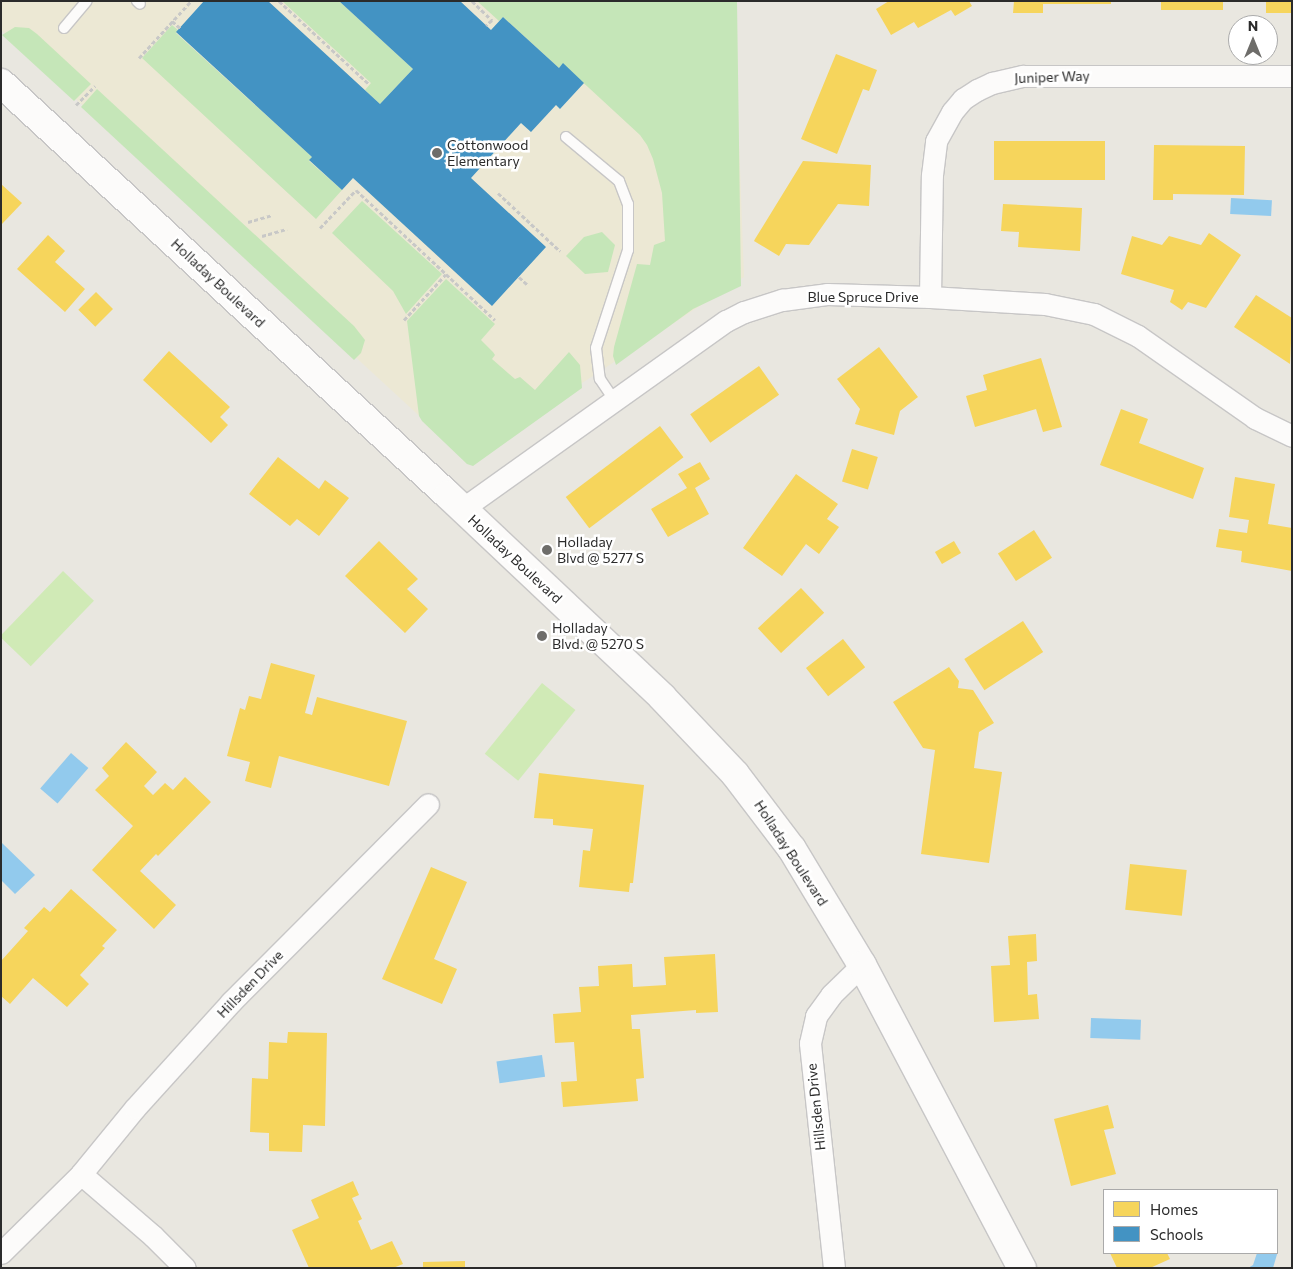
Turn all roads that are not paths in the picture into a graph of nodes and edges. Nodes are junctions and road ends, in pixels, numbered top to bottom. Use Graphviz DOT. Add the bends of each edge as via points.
graph roads {
  1 [pos="87,1"];
  2 [pos="64,28"];
  3 [pos="1292,76"];
  4 [pos="1,82"];
  5 [pos="566,137"];
  6 [pos="930,297"];
  7 [pos="614,400"];
  8 [pos="1292,436"];
  9 [pos="462,509"];
  10 [pos="428,804"];
  11 [pos="862,965"];
  12 [pos="81,1174"];
  13 [pos="1,1253"];
  14 [pos="185,1268"];
  15 [pos="834,1268"];
  16 [pos="1022,1268"];
  1 -- 2 [label="lane"];
  3 -- 6 [label="street, Juniper Way" via="1023,76 977,90 952,112 934,149"];
  4 -- 9 [label="main road, Holladay Boulevard"];
  5 -- 7 [label="lane" via="619,180 628,204 628,250 596,348 600,379"];
  6 -- 7 [label="street, Blue Spruce Drive" via="827,294 763,305 708,332"];
  6 -- 8 [label="street, Blue Spruce Drive" via="1045,304 1094,314 1138,336 1255,418"];
  7 -- 9 [label="street, Blue Spruce Drive"];
  9 -- 11 [label="main road, Holladay Boulevard" via="662,697 735,774 792,849"];
  10 -- 12 [label="street, Hillsden Drive" via="232,1002 135,1108"];
  11 -- 15 [label="street, Hillsden Drive" via="816,1016 810,1043"];
  11 -- 16 [label="main road, Holladay Boulevard"];
  12 -- 13 [label="street, Hillsden Drive"];
  12 -- 14 [label="street"];
}
